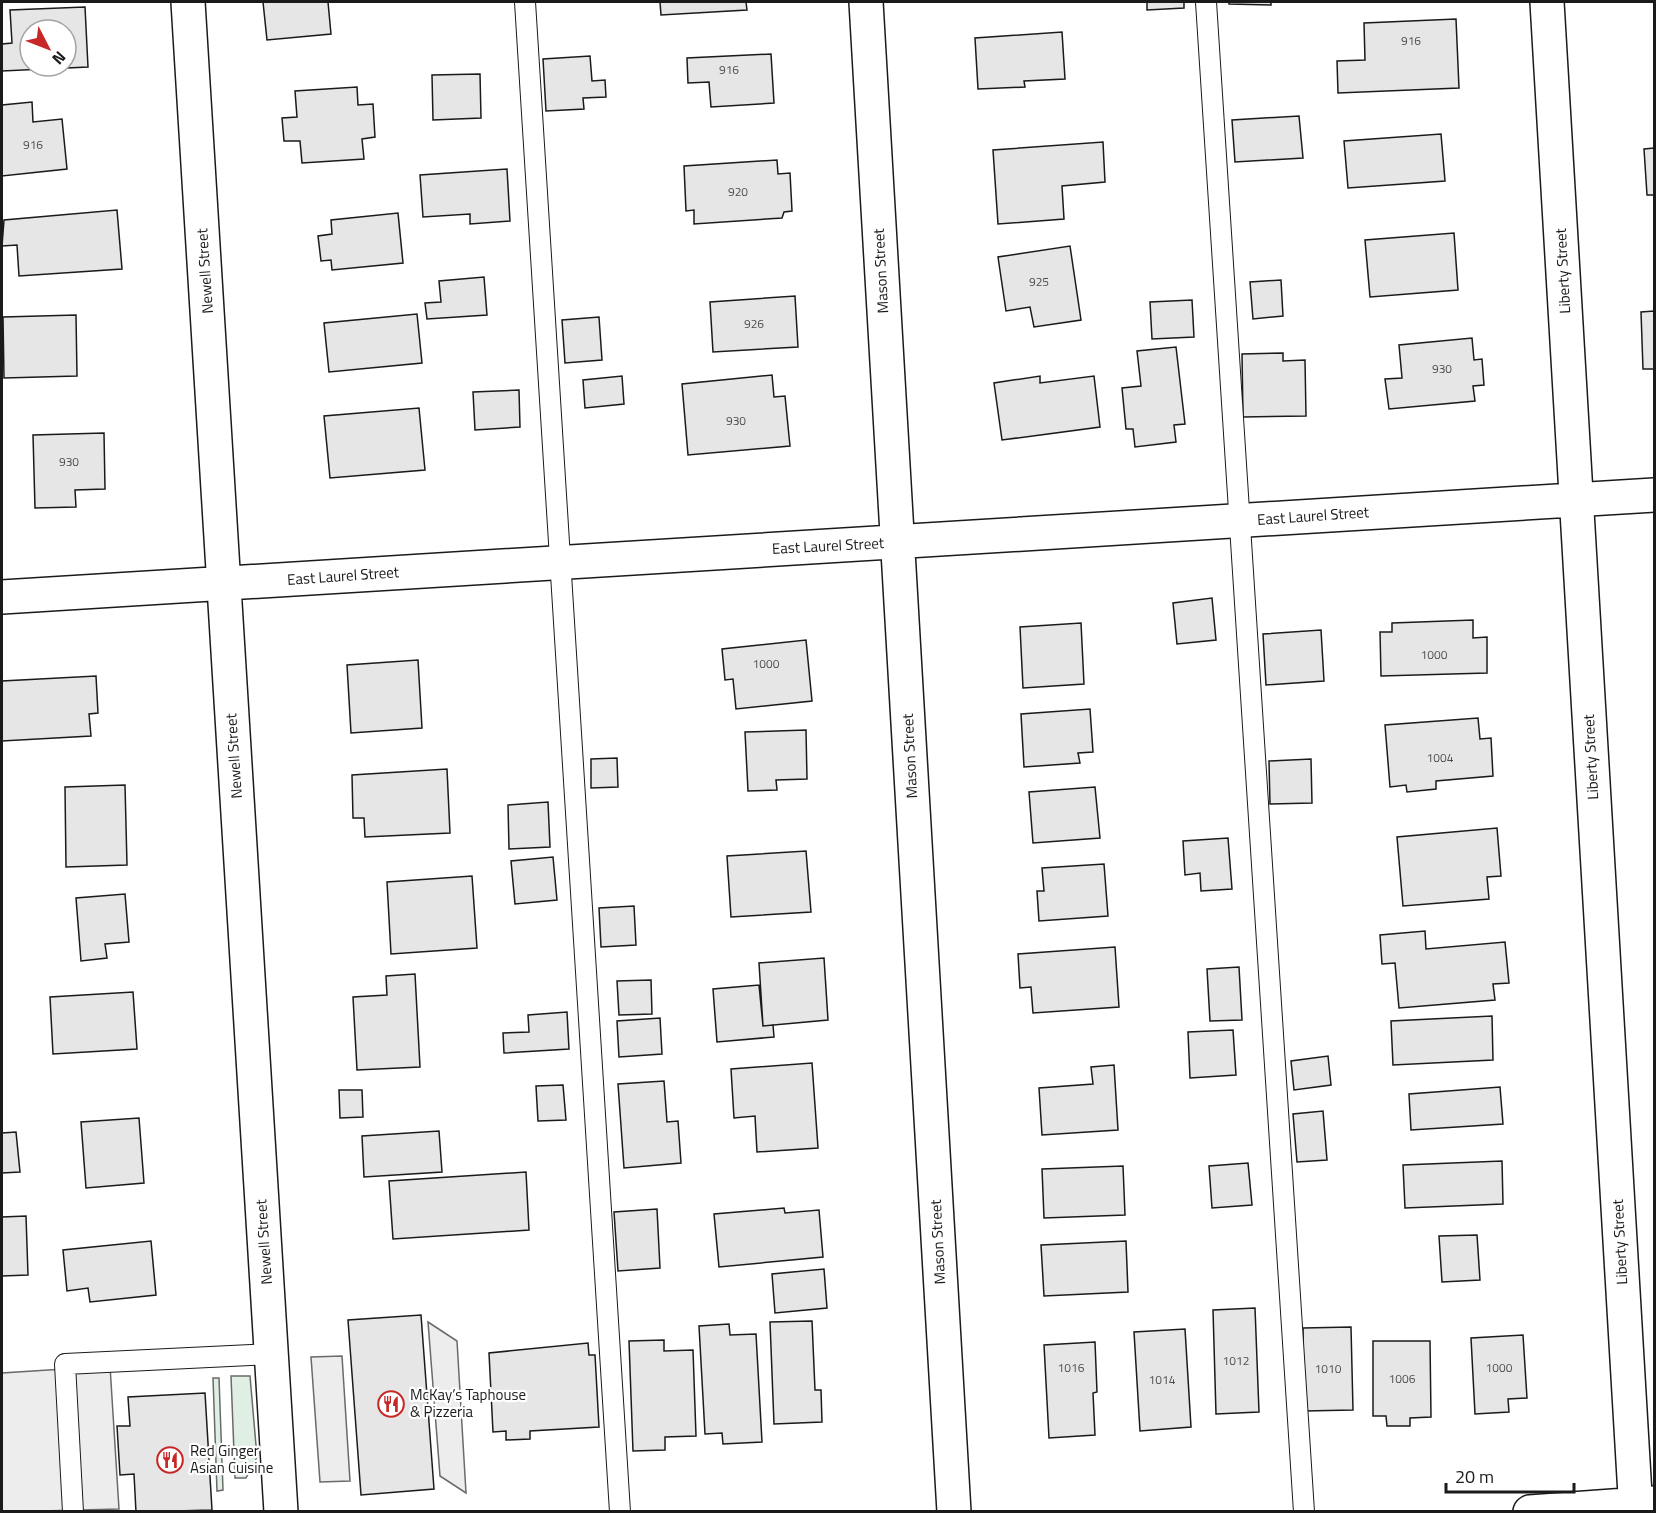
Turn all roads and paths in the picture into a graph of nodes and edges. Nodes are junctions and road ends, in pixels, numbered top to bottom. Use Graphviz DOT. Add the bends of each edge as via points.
graph roads {
  1 [pos="188,2"];
  2 [pos="525,2"];
  3 [pos="866,2"];
  4 [pos="1206,2"];
  5 [pos="1547,2"];
  6 [pos="1654,495"];
  7 [pos="1576,500"];
  8 [pos="1240,521"];
  9 [pos="897,542"];
  10 [pos="561,562"];
  11 [pos="224,584"];
  12 [pos="2,597"];
  13 [pos="271,1354"];
  14 [pos="1642,1507"];
  15 [pos="73,1512"];
  16 [pos="281,1512"];
  17 [pos="620,1512"];
  18 [pos="954,1512"];
  19 [pos="1304,1512"];
  20 [pos="1530,1512"];
  1 -- 11 [label="street, Newell Street"];
  2 -- 10 [label="lane"];
  3 -- 9 [label="street, Mason Street"];
  4 -- 8 [label="lane"];
  5 -- 7 [label="street, Liberty Street"];
  6 -- 7 [label="street, East Laurel Street"];
  7 -- 8 [label="street, East Laurel Street"];
  7 -- 14 [label="street, Liberty Street"];
  8 -- 9 [label="street, East Laurel Street"];
  8 -- 19 [label="lane"];
  9 -- 10 [label="street, East Laurel Street"];
  9 -- 18 [label="street, Mason Street"];
  10 -- 11 [label="street, East Laurel Street"];
  10 -- 17 [label="lane"];
  11 -- 12 [label="street, East Laurel Street"];
  11 -- 13 [label="street, Newell Street"];
  13 -- 15 [label="lane" via="65,1364"];
  13 -- 16 [label="street, Newell Street"];
  14 -- 20 [label="street"];
}
